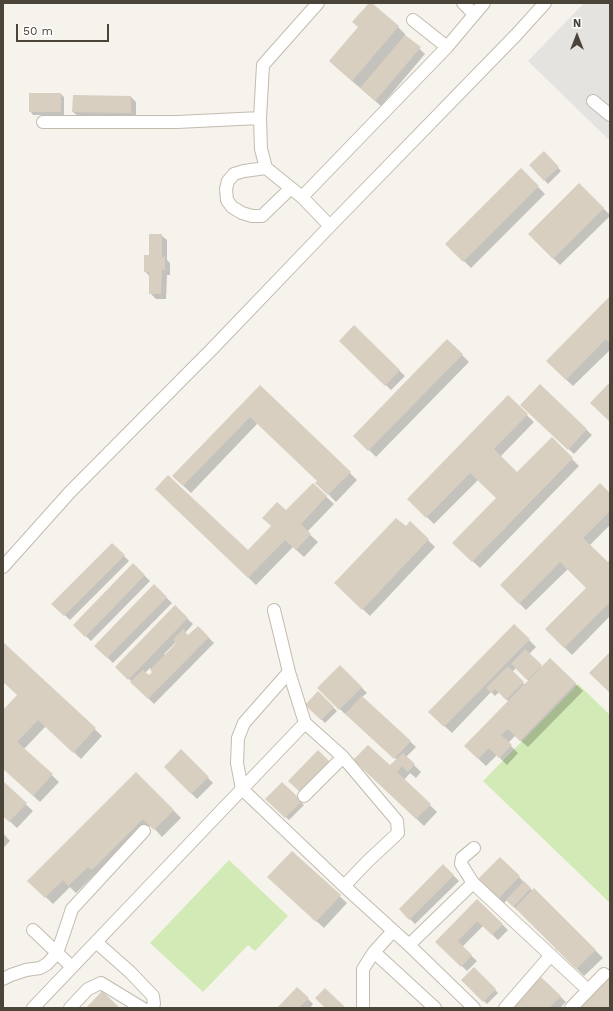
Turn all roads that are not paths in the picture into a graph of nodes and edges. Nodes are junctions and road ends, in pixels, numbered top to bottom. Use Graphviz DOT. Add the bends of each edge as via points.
graph roads {
  1 [pos="318,3"];
  2 [pos="463,3"];
  3 [pos="484,3"];
  4 [pos="545,3"];
  5 [pos="474,14"];
  6 [pos="413,20"];
  7 [pos="447,47"];
  8 [pos="593,101"];
  9 [pos="610,115"];
  10 [pos="260,118"];
  11 [pos="43,122"];
  12 [pos="266,168"];
  13 [pos="291,188"];
  14 [pos="302,197"];
  15 [pos="330,226"];
  16 [pos="3,567"];
  17 [pos="274,610"];
  18 [pos="289,672"];
  19 [pos="305,723"];
  20 [pos="342,757"];
  21 [pos="242,789"];
  22 [pos="304,796"];
  23 [pos="144,831"];
  24 [pos="474,848"];
  25 [pos="473,883"];
  26 [pos="344,886"];
  27 [pos="33,930"];
  28 [pos="393,931"];
  29 [pos="96,942"];
  30 [pos="410,945"];
  31 [pos="374,952"];
  32 [pos="57,953"];
  33 [pos="551,955"];
  34 [pos="72,967"];
  35 [pos="604,974"];
  36 [pos="3,979"];
  37 [pos="588,990"];
  38 [pos="33,1008"];
  39 [pos="70,1008"];
  40 [pos="142,1008"];
  41 [pos="151,1008"];
  42 [pos="363,1008"];
  43 [pos="436,1008"];
  44 [pos="474,1008"];
  45 [pos="505,1008"];
  46 [pos="571,1008"];
  1 -- 10 [label="lane" via="263,65"];
  2 -- 5 [label="lane"];
  3 -- 5 [label="lane"];
  4 -- 15 [label="lane"];
  5 -- 7 [label="lane"];
  6 -- 7 [label="lane"];
  7 -- 14 [label="lane"];
  8 -- 9 [label="lane"];
  10 -- 11 [label="lane" via="177,122"];
  10 -- 12 [label="lane" via="261,149"];
  12 -- 13 [label="lane"];
  12 -- 13 [label="lane" via="234,174 226,189 227,200 232,207 252,216 262,216"];
  13 -- 14 [label="lane"];
  14 -- 15 [label="lane"];
  15 -- 16 [label="lane" via="70,492"];
  17 -- 18 [label="lane"];
  18 -- 19 [label="lane"];
  18 -- 21 [label="lane" via="244,723 238,738"];
  19 -- 20 [label="lane"];
  19 -- 21 [label="lane"];
  20 -- 22 [label="lane"];
  20 -- 26 [label="lane" via="397,821 398,833"];
  21 -- 26 [label="lane"];
  21 -- 29 [label="lane"];
  23 -- 32 [label="lane" via="72,909"];
  24 -- 25 [label="lane" via="462,858 461,864"];
  25 -- 30 [label="lane"];
  25 -- 33 [label="lane"];
  26 -- 28 [label="lane"];
  27 -- 32 [label="lane"];
  28 -- 30 [label="lane"];
  28 -- 31 [label="lane"];
  29 -- 34 [label="lane"];
  29 -- 41 [label="lane" via="153,996 154,1004"];
  30 -- 44 [label="lane"];
  31 -- 42 [label="lane" via="362,968"];
  31 -- 43 [label="lane"];
  32 -- 34 [label="lane"];
  32 -- 36 [label="lane" via="40,968 26,970"];
  33 -- 37 [label="lane"];
  33 -- 45 [label="lane"];
  34 -- 38 [label="lane"];
  35 -- 37 [label="lane"];
  37 -- 46 [label="lane"];
  39 -- 40 [label="lane" via="88,989 101,984"];
}
